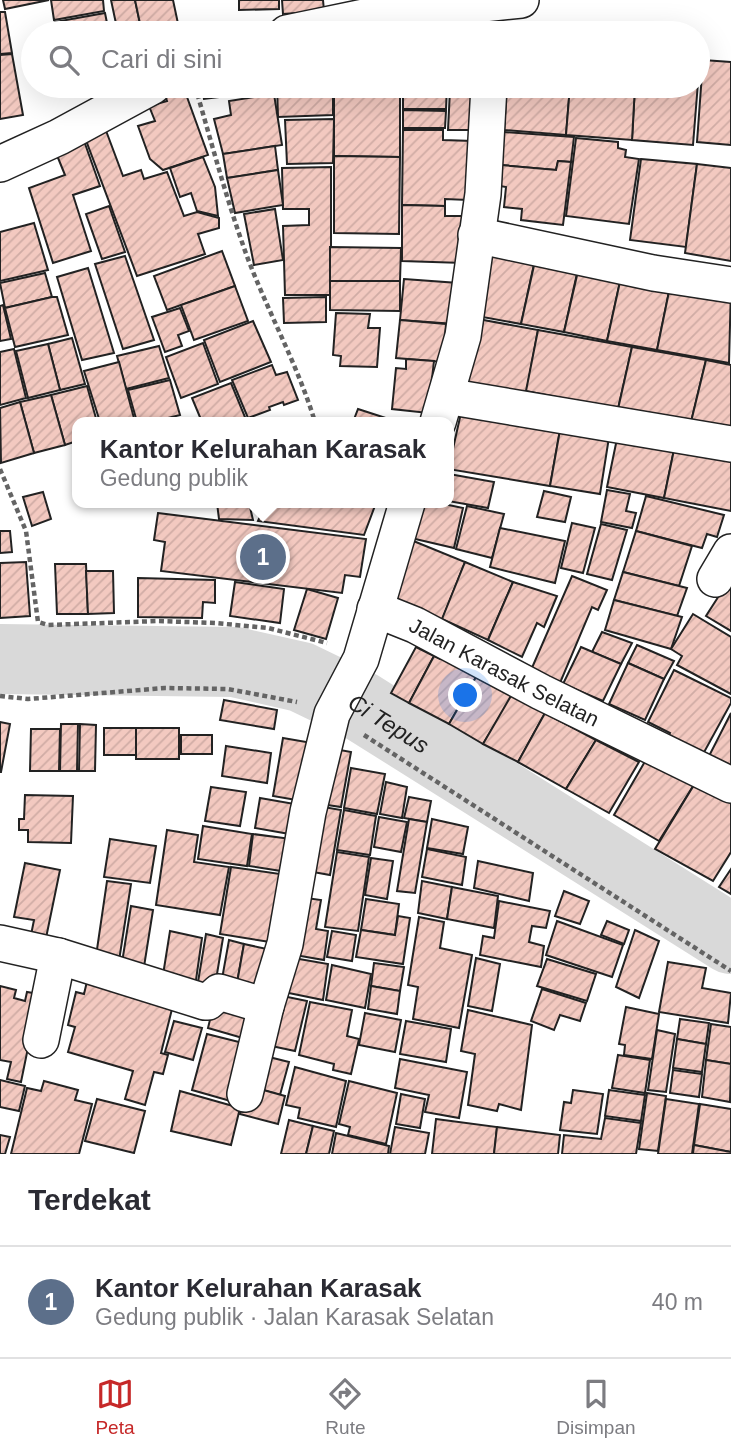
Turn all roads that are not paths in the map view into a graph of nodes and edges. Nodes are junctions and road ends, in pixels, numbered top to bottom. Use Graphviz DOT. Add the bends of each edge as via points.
graph roads {
  1 [pos="502,12"];
  2 [pos="345,21"];
  3 [pos="131,98"];
  4 [pos="488,98"];
  5 [pos="0,164"];
  6 [pos="476,235"];
  7 [pos="731,285"];
  8 [pos="442,409"];
  9 [pos="731,444"];
  10 [pos="405,508"];
  11 [pos="375,609"];
  12 [pos="731,785"];
  13 [pos="0,943"];
  14 [pos="58,956"];
  15 [pos="266,1006"];
  16 [pos="41,1040"];
  17 [pos="245,1094"];
  1 -- 2 [label="street"];
  3 -- 5 [label="street"];
  4 -- 6 [label="street"];
  6 -- 7 [label="street"];
  6 -- 8 [label="street" via="463,336"];
  8 -- 9 [label="street"];
  10 -- 11 [label="street"];
  11 -- 12 [label="street, Jalan Karasak Selatan"];
  11 -- 15 [label="street" via="361,656 335,708 308,812 285,944"];
  13 -- 14 [label="street"];
  14 -- 15 [label="street" via="205,1002 219,992"];
  14 -- 16 [label="street"];
  15 -- 17 [label="street"];
}
